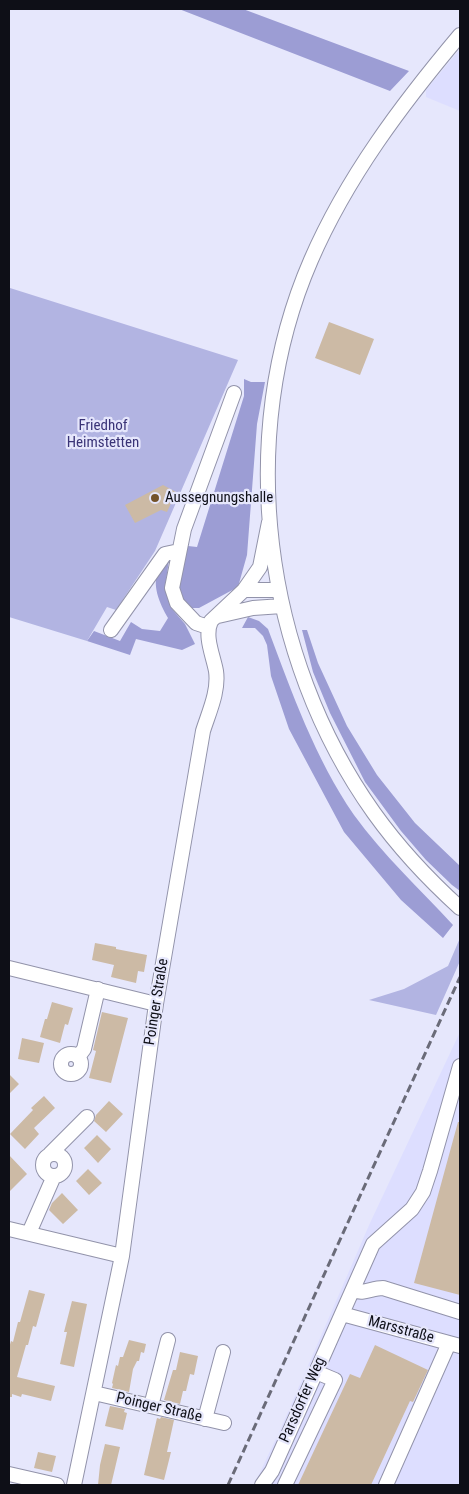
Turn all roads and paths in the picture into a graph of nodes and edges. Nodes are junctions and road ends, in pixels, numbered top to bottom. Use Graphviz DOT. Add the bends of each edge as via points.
graph roads {
  1 [pos="460,35"];
  2 [pos="234,393"];
  3 [pos="270,522"];
  4 [pos="179,551"];
  5 [pos="244,590"];
  6 [pos="279,590"];
  7 [pos="282,606"];
  8 [pos="218,616"];
  9 [pos="208,627"];
  10 [pos="111,630"];
  11 [pos="460,908"];
  12 [pos="10,971"];
  13 [pos="98,989"];
  14 [pos="156,1004"];
  15 [pos="78,1057"];
  16 [pos="460,1066"];
  17 [pos="87,1117"];
  18 [pos="9,1228"];
  19 [pos="28,1233"];
  20 [pos="122,1256"];
  21 [pos="353,1290"];
  22 [pos="460,1312"];
  23 [pos="342,1314"];
  24 [pos="168,1340"];
  25 [pos="454,1344"];
  26 [pos="223,1352"];
  27 [pos="316,1372"];
  28 [pos="94,1393"];
  29 [pos="151,1406"];
  30 [pos="205,1419"];
  31 [pos="224,1424"];
  32 [pos="272,1471"];
  33 [pos="9,1474"];
  34 [pos="57,1485"];
  35 [pos="74,1485"];
  36 [pos="262,1485"];
  37 [pos="285,1485"];
  38 [pos="390,1485"];
  1 -- 3 [label="street" via="409,97 367,157 344,194 311,261 281,349 268,445"];
  2 -- 4 [label="street" via="184,529"];
  3 -- 5 [label="street" via="260,567"];
  3 -- 6 [label="street"];
  4 -- 9 [label="street" via="172,588 174,596 196,623"];
  4 -- 10 [label="street" via="165,554"];
  5 -- 6 [label="street"];
  5 -- 8 [label="street"];
  6 -- 7 [label="street"];
  7 -- 8 [label="street" via="253,608"];
  7 -- 11 [label="street" via="320,718 356,786 419,868"];
  8 -- 9 [label="street"];
  9 -- 14 [label="street, Poinger Straße" via="216,672 215,692 203,731"];
  12 -- 13 [label="street"];
  13 -- 14 [label="street"];
  13 -- 15 [label="street" via="84,1049"];
  14 -- 20 [label="street, Poinger Straße"];
  16 -- 21 [label="street, Parsdorfer Weg" via="423,1192 412,1209 372,1244"];
  17 -- 19 [label="street" via="45,1158 44,1172 54,1176"];
  18 -- 19 [label="street"];
  19 -- 20 [label="street"];
  20 -- 28 [label="street, Poinger Straße"];
  21 -- 22 [label="street" via="359,1293 383,1288"];
  21 -- 23 [label="street, Parsdorfer Weg"];
  23 -- 25 [label="street, Marsstraße"];
  23 -- 27 [label="street, Parsdorfer Weg"];
  24 -- 29 [label="street"];
  25 -- 38 [label="street"];
  26 -- 30 [label="street"];
  27 -- 32 [label="street, Parsdorfer Weg"];
  27 -- 37 [label="street" via="334,1380"];
  28 -- 29 [label="street, Poinger Straße"];
  28 -- 35 [label="street, Poinger Straße"];
  29 -- 30 [label="street, Poinger Straße"];
  30 -- 31 [label="street, Poinger Straße"];
  32 -- 36 [label="street, Parsdorfer Weg"];
  32 -- 37 [label="street" via="280,1475"];
  33 -- 34 [label="street"];
}
